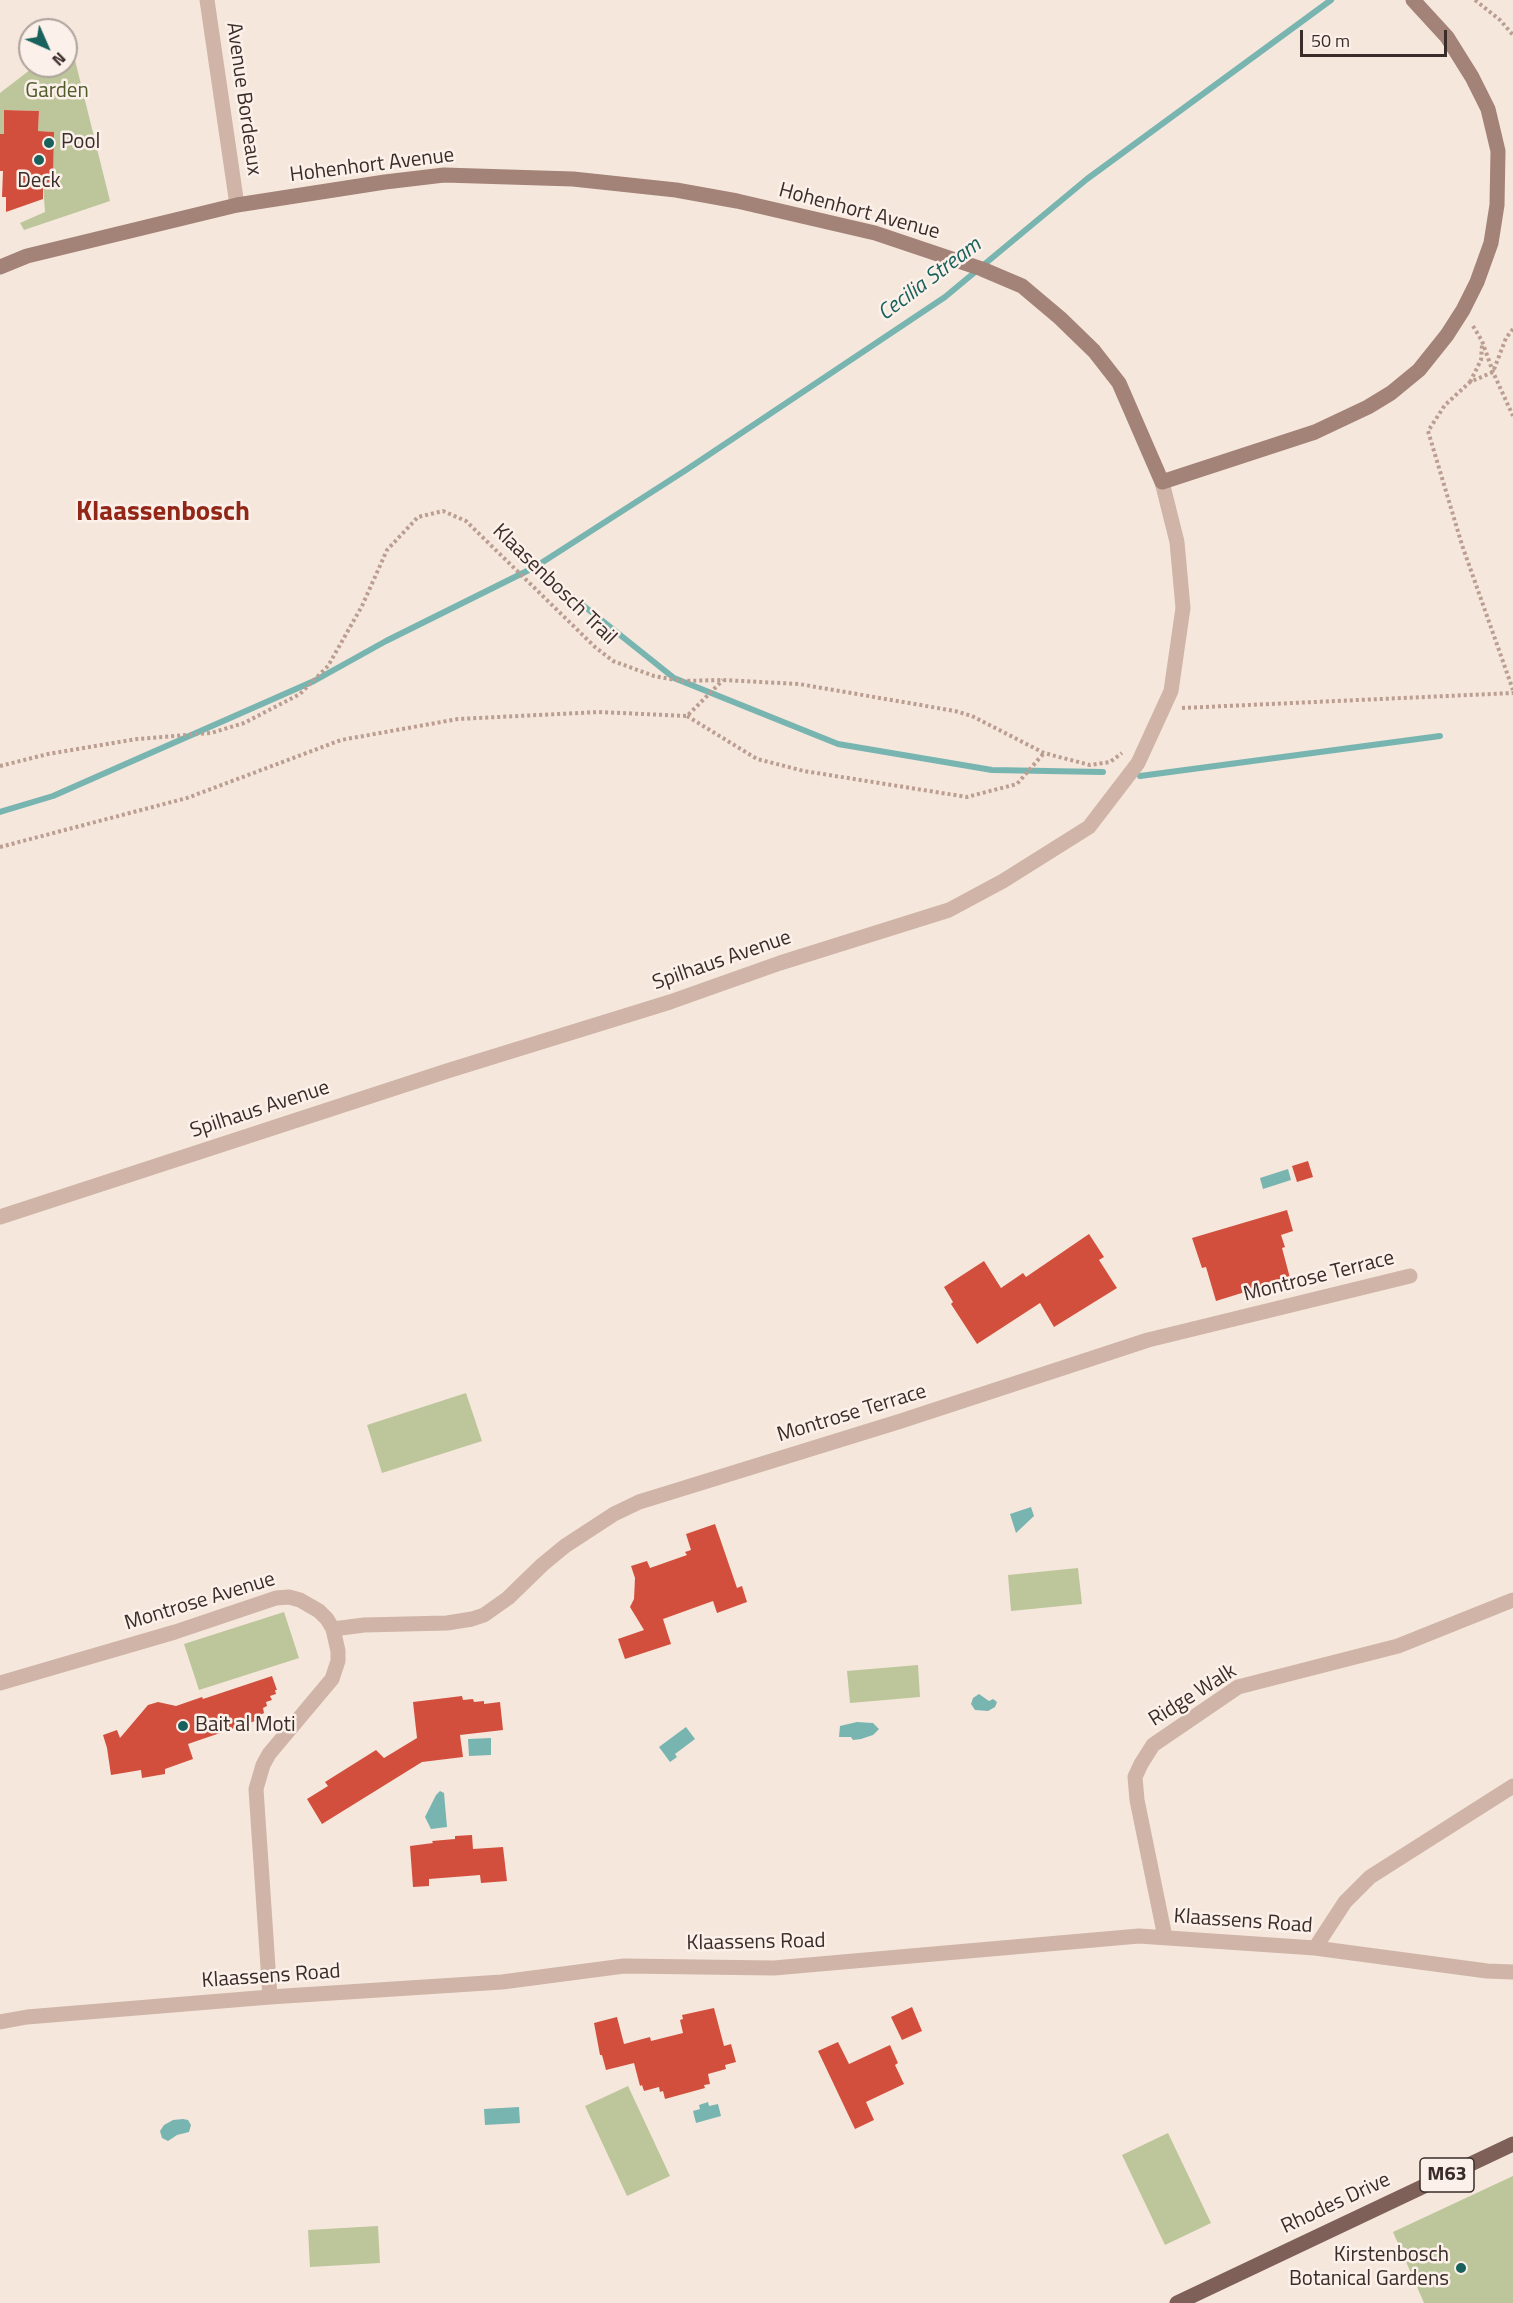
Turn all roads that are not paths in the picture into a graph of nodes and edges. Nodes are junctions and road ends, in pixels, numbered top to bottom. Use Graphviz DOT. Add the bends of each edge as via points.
graph roads {
  1 [pos="207,0"];
  2 [pos="1413,0"];
  3 [pos="237,205"];
  4 [pos="0,267"];
  5 [pos="1162,482"];
  6 [pos="0,1217"];
  7 [pos="1410,1276"];
  8 [pos="1513,1600"];
  9 [pos="333,1629"];
  10 [pos="0,1683"];
  11 [pos="1513,1786"];
  12 [pos="1164,1937"];
  13 [pos="1315,1948"];
  14 [pos="1513,1972"];
  15 [pos="270,1997"];
  16 [pos="0,2022"];
  17 [pos="1513,2145"];
  18 [pos="1177,2303"];
  1 -- 3 [label="street, Avenue Bordeaux"];
  2 -- 5 [label="street" via="1446,37 1468,70 1488,110 1498,151 1497,205 1491,243 1463,310 1419,369 1368,407 1315,432"];
  3 -- 4 [label="street, Hohenhort Avenue" via="27,256"];
  3 -- 5 [label="street, Hohenhort Avenue" via="444,175 573,179 676,190 875,233 1022,286 1060,318 1119,383"];
  5 -- 6 [label="street, Spilhaus Avenue" via="1177,542 1183,608 1171,691 1138,763 1089,827 949,910"];
  7 -- 9 [label="street, Montrose Terrace" via="1148,1340 639,1502 573,1541 508,1598 472,1619"];
  8 -- 12 [label="street, Ridge Walk" via="1398,1646 1238,1687 1153,1745 1135,1777"];
  9 -- 10 [label="street, Montrose Avenue" via="320,1611 295,1598 283,1597"];
  9 -- 15 [label="street" via="338,1661 332,1679 269,1754 256,1789"];
  11 -- 13 [label="street" via="1370,1876 1345,1902"];
  12 -- 13 [label="street, Klaassens Road"];
  12 -- 15 [label="street, Klaassens Road" via="1034,1944 774,1968 624,1966 502,1983"];
  13 -- 14 [label="street, Klaassens Road"];
  15 -- 16 [label="street, Klaassens Road"];
  17 -- 18 [label="main road, Rhodes Drive / M63"];
}
